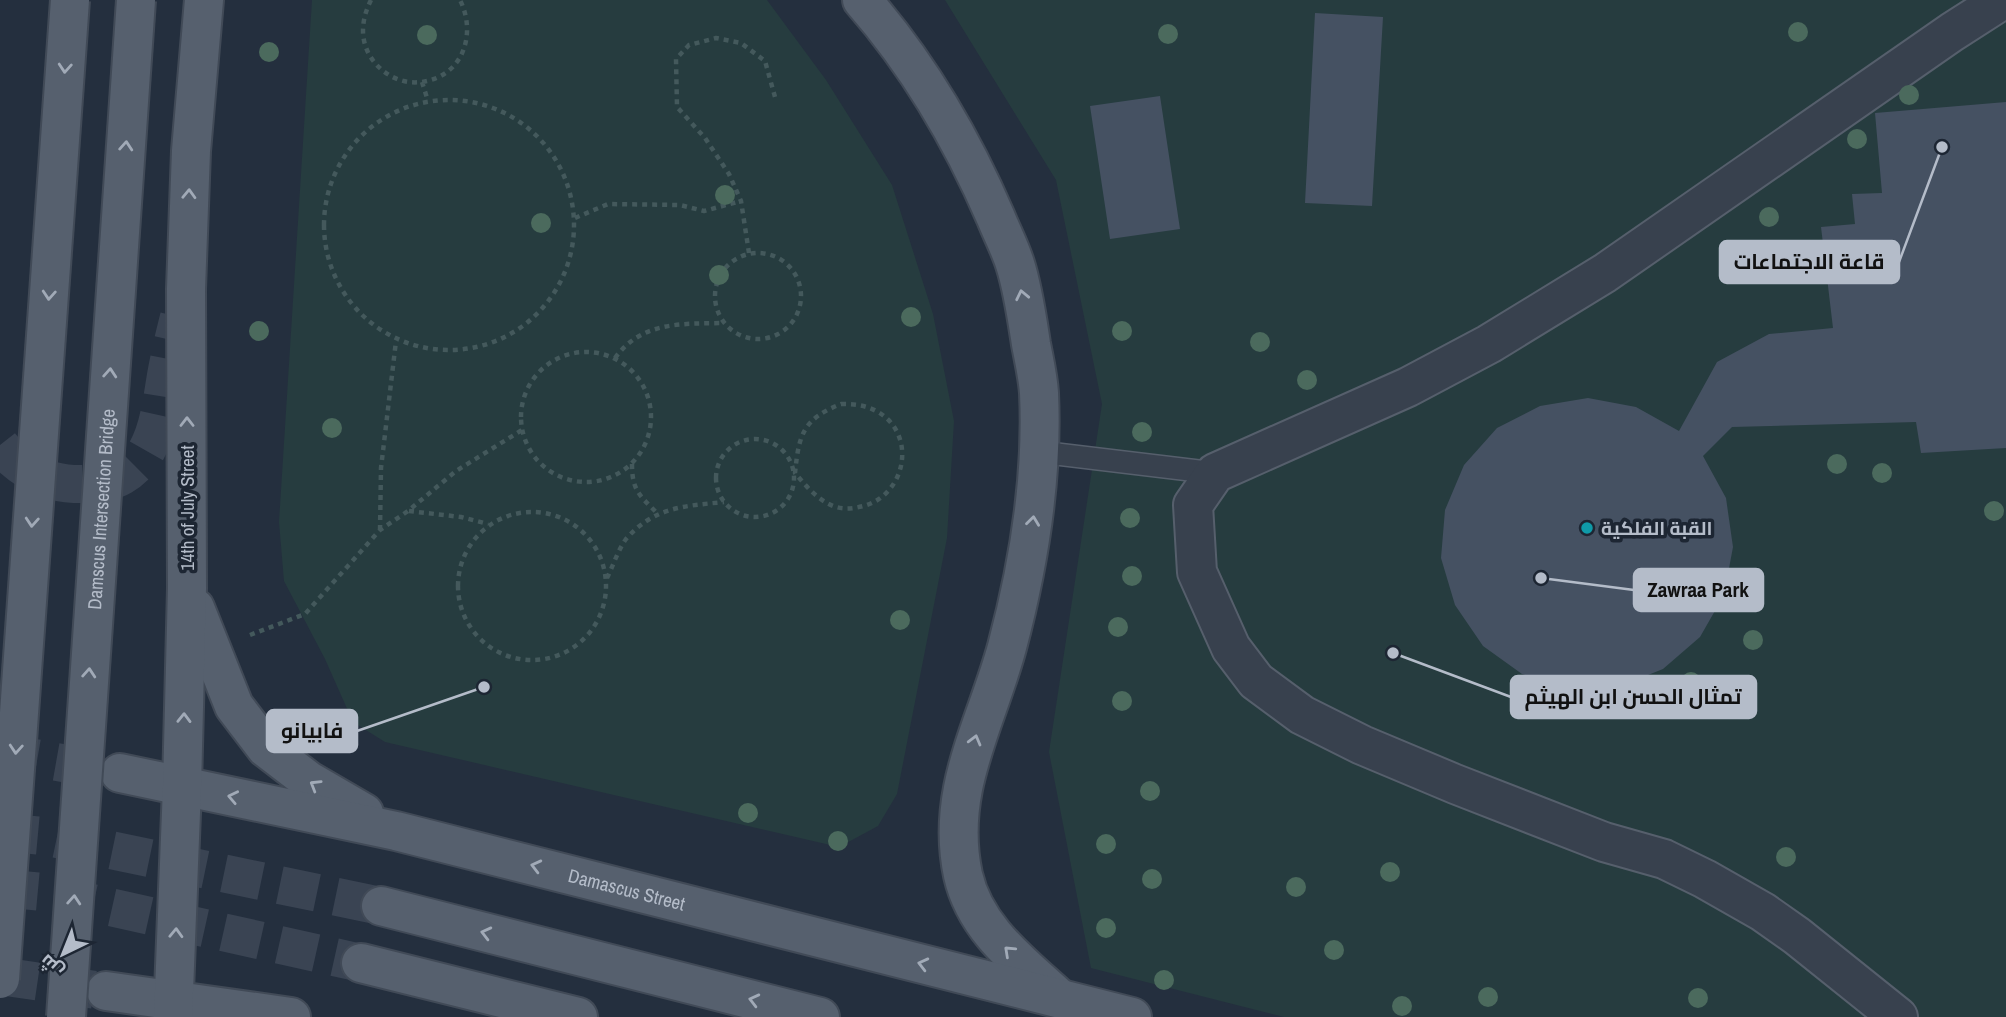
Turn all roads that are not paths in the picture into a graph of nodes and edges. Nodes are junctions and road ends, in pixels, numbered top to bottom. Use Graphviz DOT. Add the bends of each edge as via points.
graph roads {
  1 [pos="70,0"];
  2 [pos="136,0"];
  3 [pos="204,0"];
  4 [pos="862,0"];
  5 [pos="2002,0"];
  6 [pos="1040,452"];
  7 [pos="1215,473"];
  8 [pos="187,588"];
  9 [pos="120,773"];
  10 [pos="183,787"];
  11 [pos="396,831"];
  12 [pos="381,906"];
  13 [pos="361,963"];
  14 [pos="0,979"];
  15 [pos="106,991"];
  16 [pos="1059,998"];
  17 [pos="173,1009"];
  18 [pos="66,1017"];
  19 [pos="291,1017"];
  20 [pos="578,1017"];
  21 [pos="820,1017"];
  22 [pos="1132,1017"];
  23 [pos="1898,1017"];
  1 -- 14 [label="main road, one-way, bridge"];
  18 -- 2 [label="main road, Damscus Intersection Bridge, one-way, bridge"];
  8 -- 3 [label="main road, 14th of July Street, one-way" via="187,261"];
  6 -- 4 [label="main road, one-way" via="1039,389 1015,265 982,186 943,111 893,36"];
  5 -- 7 [label="street" via="1605,273 1489,344 1408,387"];
  6 -- 7 [label="lane"];
  16 -- 6 [label="main road, one-way" via="998,941 976,911 963,875 958,834 961,789 1022,592"];
  7 -- 23 [label="street" via="1193,505 1197,572 1231,648 1256,681 1302,715 1362,746 1705,878 1797,936"];
  10 -- 8 [label="main road, 14th of July Street, one-way"];
  11 -- 8 [label="main road, one-way" via="309,781 266,748 234,706"];
  9 -- 10 [label="main road, Damascus Street"];
  11 -- 10 [label="main road, Damascus Street, one-way"];
  17 -- 10 [label="main road, 14th of July Street, one-way"];
  16 -- 11 [label="main road, Damascus Street, one-way"];
  21 -- 12 [label="main road, one-way"];
  13 -- 20 [label="main road"];
  15 -- 17 [label="main road"];
  16 -- 22 [label="main road, Damascus Street"];
  17 -- 19 [label="main road"];
}
